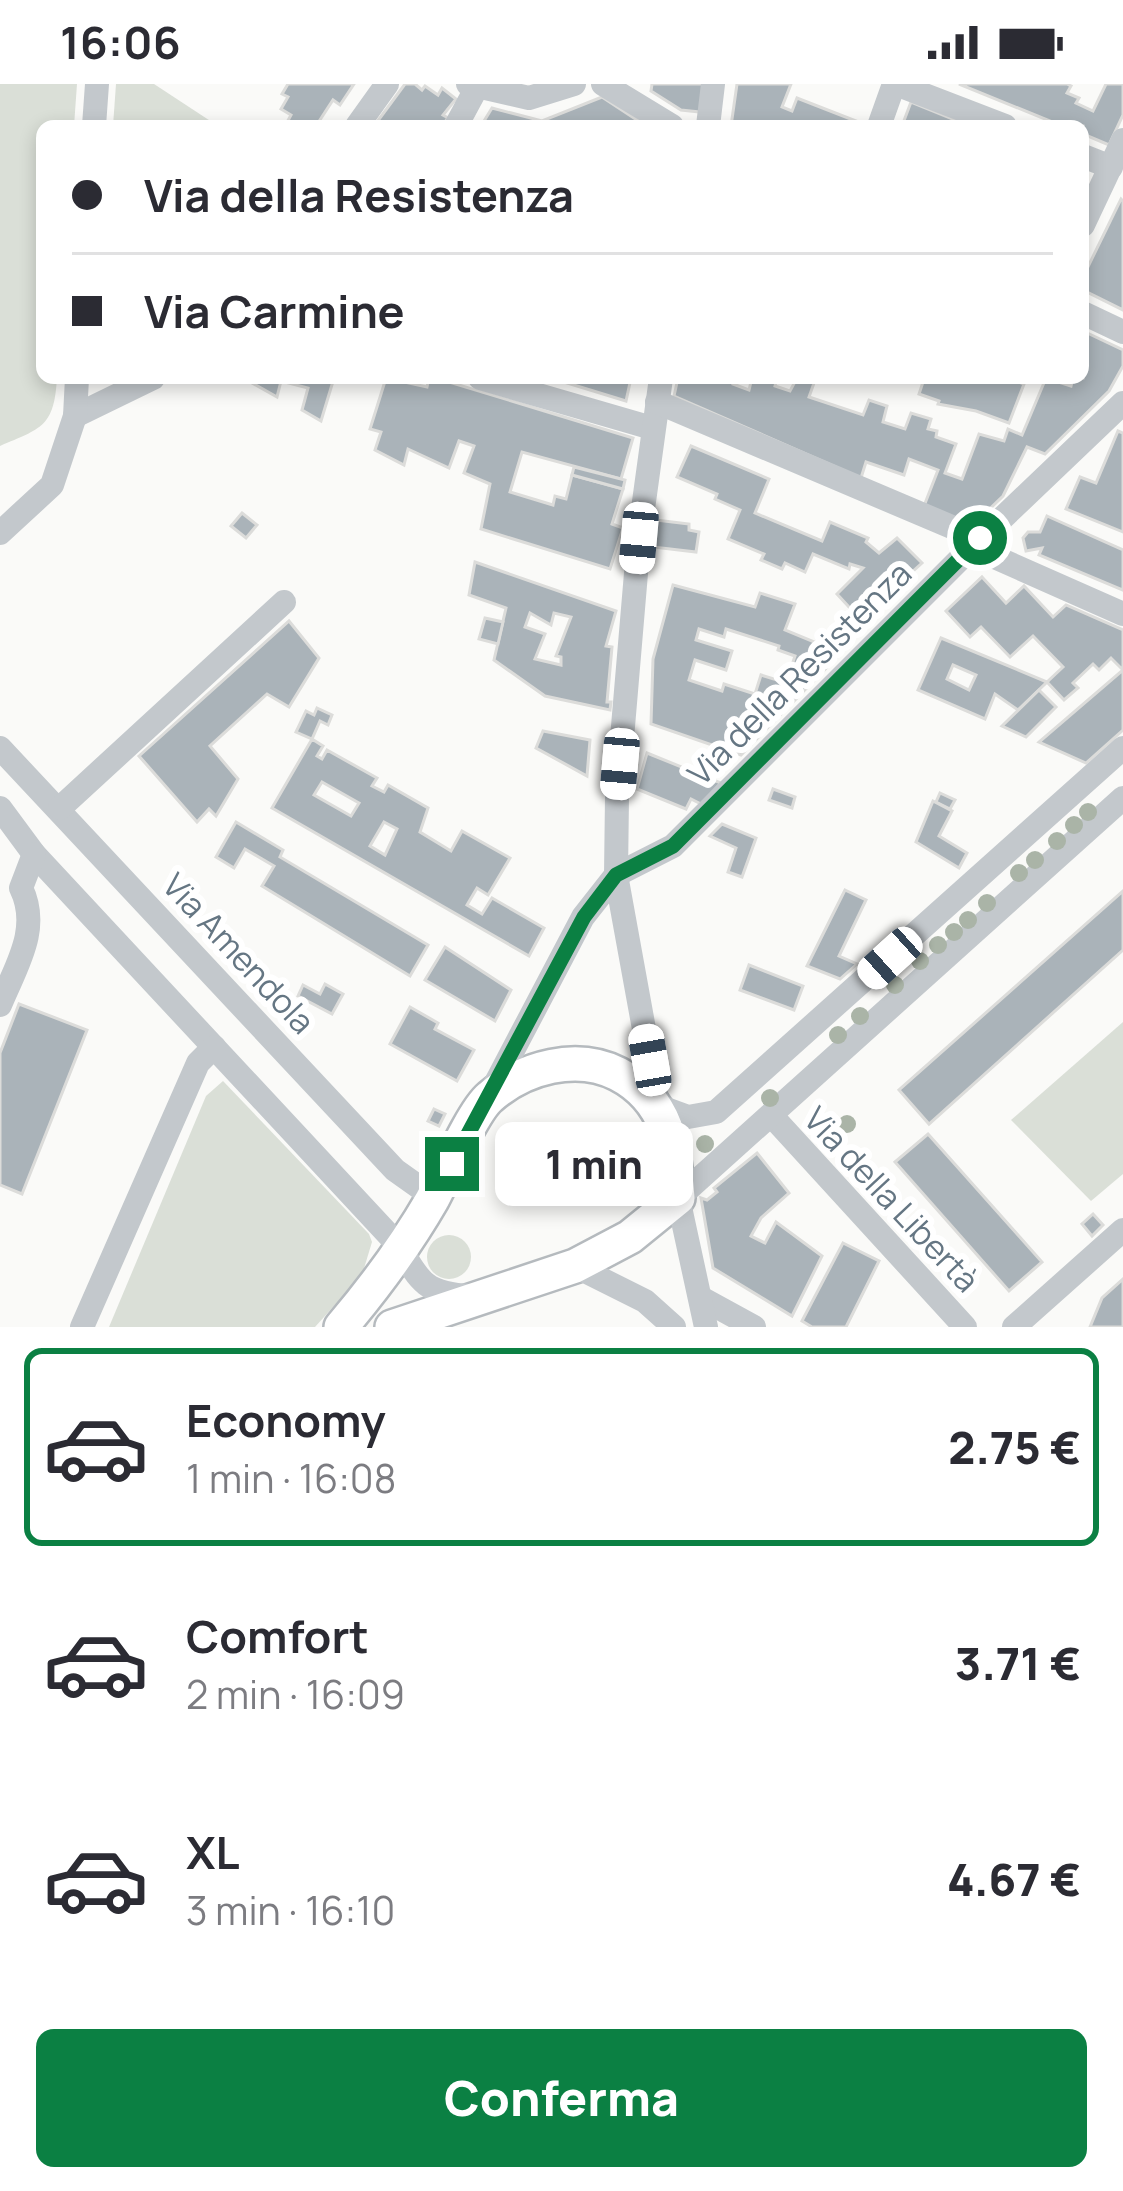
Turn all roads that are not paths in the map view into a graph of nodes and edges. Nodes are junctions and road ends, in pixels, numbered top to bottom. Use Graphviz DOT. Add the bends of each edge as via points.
graph roads {
  1 [pos="97,84"];
  2 [pos="387,84"];
  3 [pos="574,84"];
  4 [pos="603,84"];
  5 [pos="713,84"];
  6 [pos="895,84"];
  7 [pos="473,86"];
  8 [pos="94,120"];
  9 [pos="361,120"];
  10 [pos="459,120"];
  11 [pos="662,120"];
  12 [pos="709,120"];
  13 [pos="881,120"];
  14 [pos="989,120"];
  15 [pos="1123,140"];
  16 [pos="1089,158"];
  17 [pos="1111,166"];
  18 [pos="1089,212"];
  19 [pos="1089,316"];
  20 [pos="1123,332"];
  21 [pos="77,384"];
  22 [pos="142,384"];
  23 [pos="501,384"];
  24 [pos="659,390"];
  25 [pos="1123,404"];
  26 [pos="75,416"];
  27 [pos="652,428"];
  28 [pos="0,533"];
  29 [pos="976,543"];
  30 [pos="284,602"];
  31 [pos="1123,614"];
  32 [pos="0,748"];
  33 [pos="1123,748"];
  34 [pos="1123,798"];
  35 [pos="59,808"];
  36 [pos="1,813"];
  37 [pos="34,854"];
  38 [pos="616,875"];
  39 [pos="0,1005"];
  40 [pos="214,1047"];
  41 [pos="488,1098"];
  42 [pos="658,1106"];
  43 [pos="771,1115"];
  44 [pos="434,1197"];
  45 [pos="678,1198"];
  46 [pos="1123,1230"];
  47 [pos="400,1247"];
  48 [pos="575,1266"];
  49 [pos="484,1296"];
  50 [pos="701,1298"];
  51 [pos="82,1327"];
  52 [pos="341,1327"];
  53 [pos="392,1327"];
  54 [pos="674,1327"];
  55 [pos="706,1327"];
  56 [pos="754,1327"];
  57 [pos="965,1327"];
  58 [pos="1014,1327"];
  1 -- 8 [label="street"];
  2 -- 9 [label="street"];
  3 -- 7 [label="street" via="530,98"];
  4 -- 11 [label="street"];
  5 -- 12 [label="street"];
  6 -- 13 [label="street"];
  6 -- 14 [label="street"];
  7 -- 10 [label="street"];
  15 -- 17 [label="street"];
  16 -- 17 [label="street"];
  17 -- 18 [label="street"];
  19 -- 20 [label="street"];
  21 -- 26 [label="street"];
  22 -- 26 [label="street"];
  23 -- 27 [label="street"];
  24 -- 27 [label="street"];
  24 -- 29 [label="street"];
  25 -- 29 [label="street, Via della Resistenza"];
  26 -- 28 [label="street" via="52,484"];
  27 -- 38 [label="street"];
  29 -- 31 [label="street"];
  29 -- 38 [label="street, Via della Resistenza" via="673,846"];
  30 -- 35 [label="street"];
  32 -- 35 [label="street, Via Amendola"];
  33 -- 42 [label="street" via="716,1112 688,1117"];
  34 -- 43 [label="street"];
  35 -- 44 [label="street, Via Amendola" via="394,1170"];
  36 -- 37 [label="street"];
  37 -- 39 [label="street" via="21,888 29,935"];
  37 -- 40 [label="street"];
  38 -- 41 [label="street" via="584,917"];
  38 -- 42 [label="street"];
  40 -- 47 [label="street"];
  40 -- 51 [label="street" via="198,1063"];
  41 -- 42 [label="main road" via="541,1068 574,1063 603,1066"];
  41 -- 44 [label="main road"];
  42 -- 45 [label="main road" via="674,1149"];
  43 -- 45 [label="street"];
  43 -- 57 [label="street, Via della Libertà"];
  44 -- 47 [label="main road"];
  45 -- 48 [label="main road" via="630,1237"];
  45 -- 50 [label="street"];
  46 -- 58 [label="street"];
  47 -- 49 [label="street" via="419,1282 446,1295"];
  47 -- 52 [label="main road"];
  48 -- 49 [label="main road"];
  48 -- 54 [label="street" via="645,1301"];
  49 -- 53 [label="main road"];
  50 -- 55 [label="street"];
  50 -- 56 [label="street"];
}
